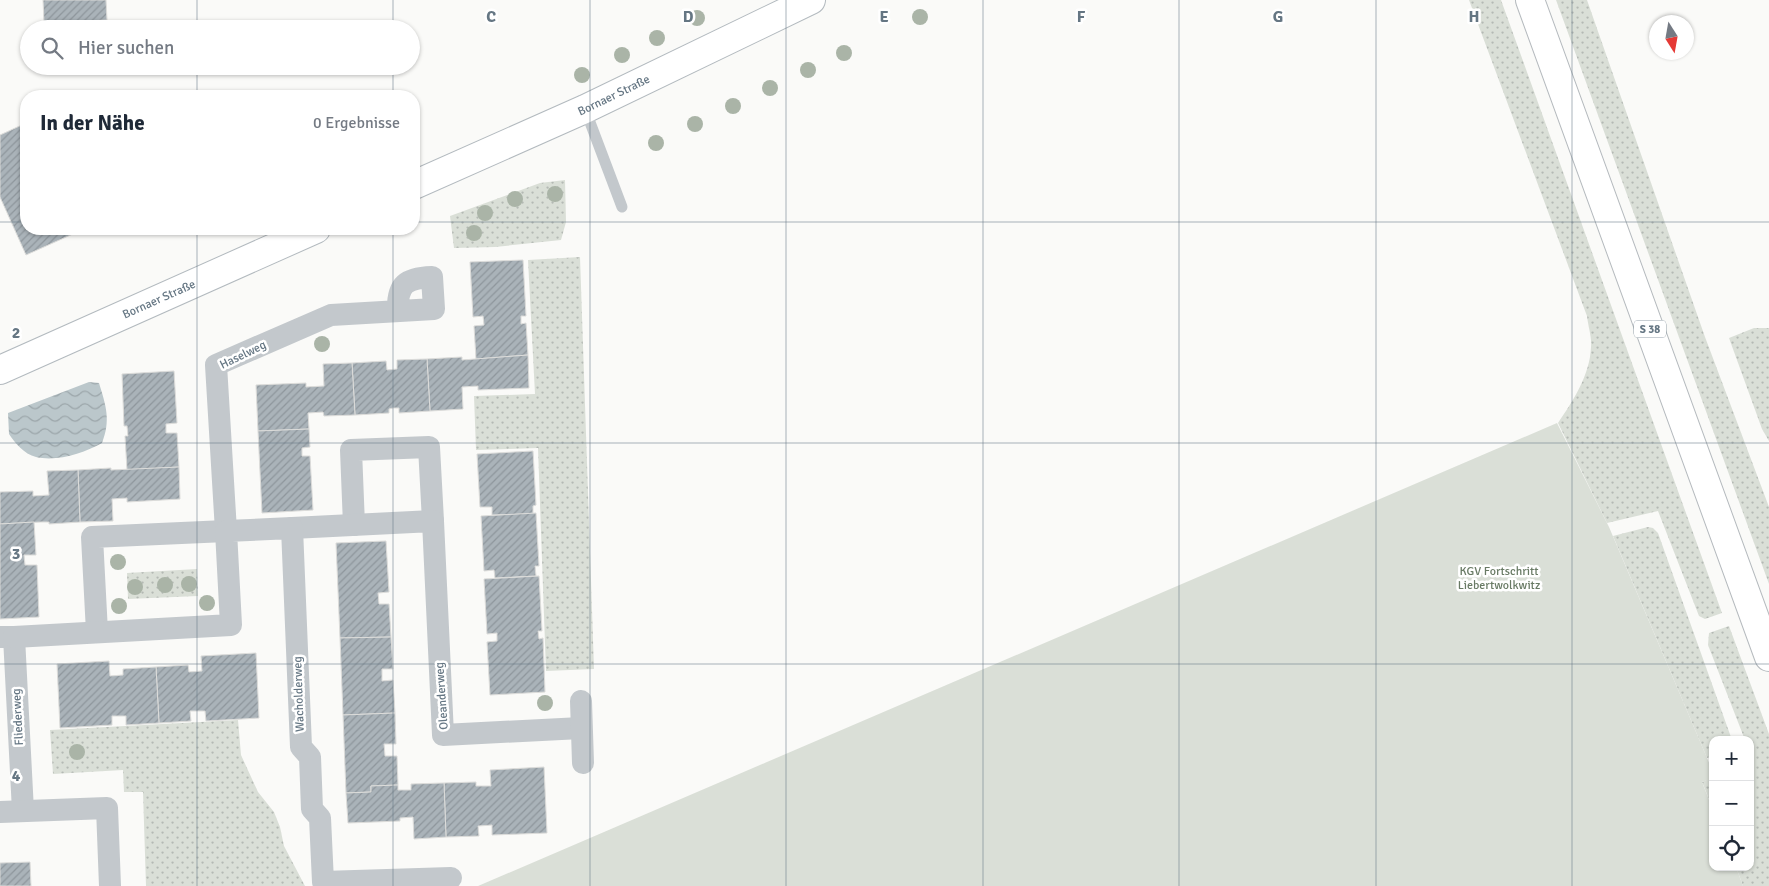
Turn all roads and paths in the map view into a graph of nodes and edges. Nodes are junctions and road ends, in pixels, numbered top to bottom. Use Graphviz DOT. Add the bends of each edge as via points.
graph roads {
  1 [pos="811,0"];
  2 [pos="1530,0"];
  3 [pos="585,109"];
  4 [pos="420,182"];
  5 [pos="622,207"];
  6 [pos="303,235"];
  7 [pos="398,311"];
  8 [pos="0,370"];
  9 [pos="433,521"];
  10 [pos="354,525"];
  11 [pos="292,528"];
  12 [pos="226,531"];
  13 [pos="97,632"];
  14 [pos="7,637"];
  15 [pos="1769,658"];
  16 [pos="581,701"];
  17 [pos="581,728"];
  18 [pos="583,764"];
  19 [pos="22,811"];
  20 [pos="0,812"];
  21 [pos="451,878"];
  22 [pos="110,886"];
  1 -- 3 [label="main road, Bornaer Straße"];
  2 -- 15 [label="main road, S 38"];
  3 -- 4 [label="main road, Bornaer Straße"];
  3 -- 5 [label="lane"];
  6 -- 8 [label="main road, Bornaer Straße"];
  7 -- 12 [label="street, Haselweg" via="331,315 216,365"];
  9 -- 10 [label="street"];
  9 -- 10 [label="street, Oleanderweg" via="429,447 351,450"];
  9 -- 17 [label="street, Oleanderweg" via="443,735"];
  10 -- 11 [label="street"];
  11 -- 12 [label="street"];
  11 -- 21 [label="street, Wacholderweg" via="301,748 310,757 312,809 320,818 323,882"];
  12 -- 13 [label="street" via="231,624"];
  12 -- 13 [label="street" via="92,537"];
  13 -- 14 [label="street"];
  14 -- 19 [label="street, Fliederweg"];
  16 -- 17 [label="street"];
  17 -- 18 [label="street"];
  19 -- 20 [label="street"];
  19 -- 22 [label="street" via="107,808"];
}
